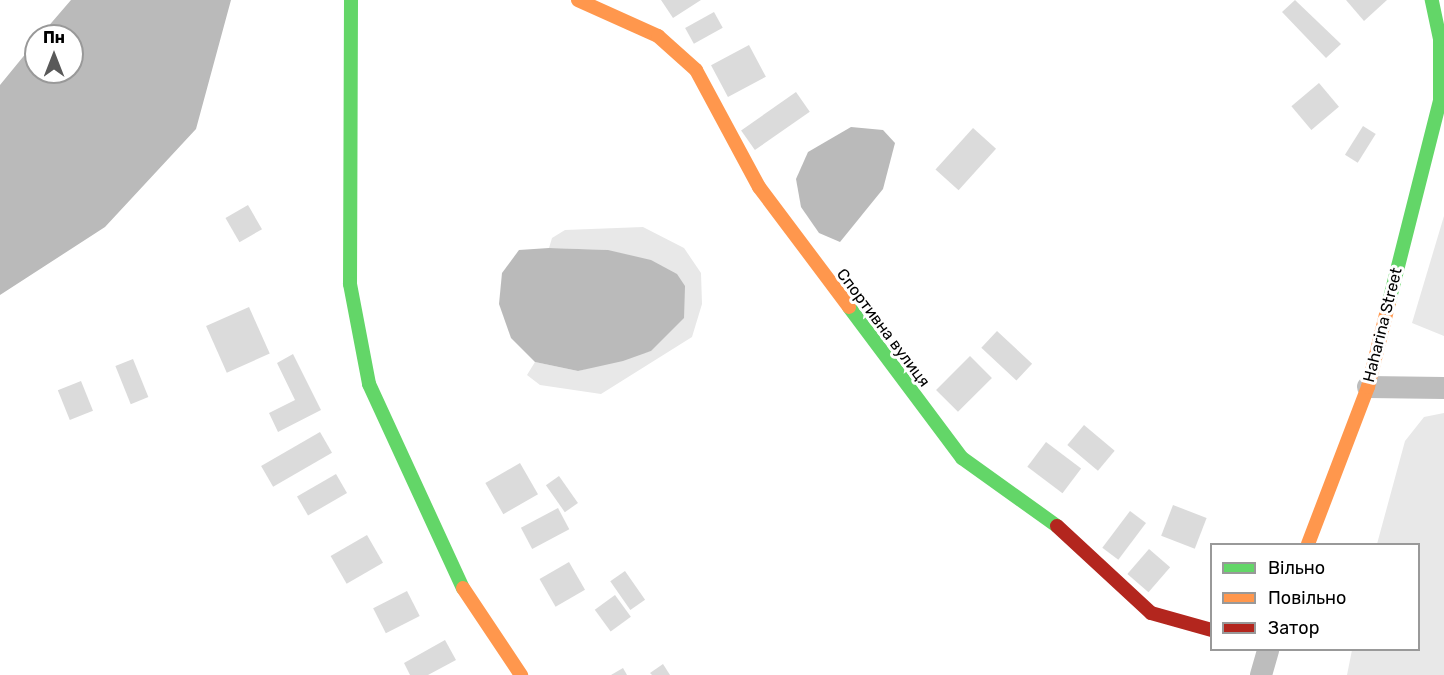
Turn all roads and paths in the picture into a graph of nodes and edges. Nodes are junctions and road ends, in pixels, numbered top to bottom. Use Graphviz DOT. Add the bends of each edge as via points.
graph roads {
  1 [pos="351,0"];
  2 [pos="578,0"];
  3 [pos="1432,0"];
  4 [pos="1368,387"];
  5 [pos="1444,388"];
  6 [pos="1308,543"];
  7 [pos="1210,629"];
  8 [pos="1268,651"];
  9 [pos="520,675"];
  10 [pos="1261,675"];
  1 -- 9 [label="street" via="350,284 369,384 465,592"];
  2 -- 7 [label="street, Спортивна вулиця" via="658,36 696,70 759,187 962,458 1057,526 1152,614"];
  3 -- 4 [label="street, Haharina Street" via="1440,39 1440,100"];
  4 -- 5 [label="street"];
  4 -- 6 [label="street, Haharina Street"];
  8 -- 10 [label="street"];
}
